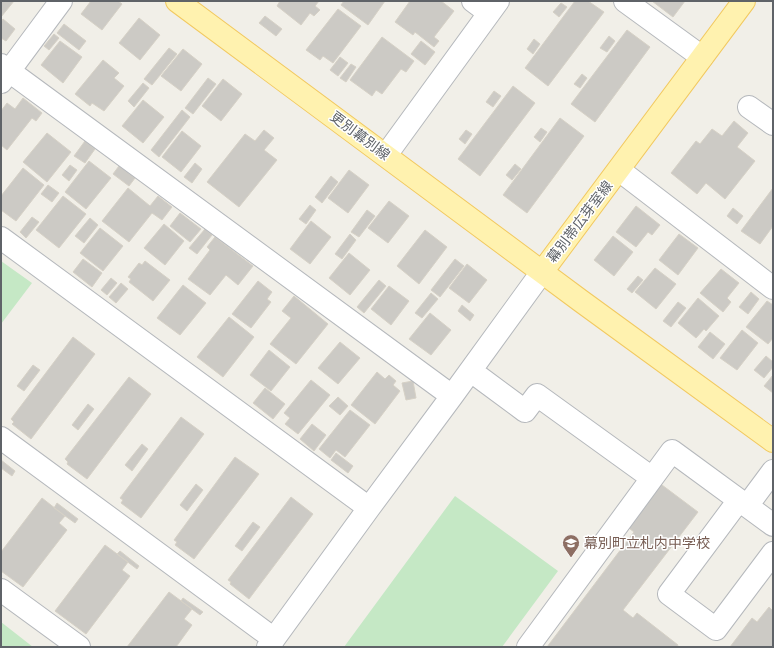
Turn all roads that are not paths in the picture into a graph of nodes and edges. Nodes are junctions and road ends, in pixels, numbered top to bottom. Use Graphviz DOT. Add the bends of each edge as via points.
graph roads {
  1 [pos="61,1"];
  2 [pos="177,1"];
  3 [pos="625,1"];
  4 [pos="744,1"];
  5 [pos="487,5"];
  6 [pos="702,57"];
  7 [pos="4,72"];
  8 [pos="750,107"];
  9 [pos="773,124"];
  10 [pos="386,156"];
  11 [pos="619,170"];
  12 [pos="1,238"];
  13 [pos="542,272"];
  14 [pos="772,285"];
  15 [pos="471,371"];
  16 [pos="452,396"];
  17 [pos="1,438"];
  18 [pos="773,441"];
  19 [pos="773,471"];
  20 [pos="652,478"];
  21 [pos="743,503"];
  22 [pos="369,508"];
  23 [pos="773,525"];
  24 [pos="771,560"];
  25 [pos="1,590"];
  26 [pos="271,643"];
  27 [pos="79,647"];
  28 [pos="528,647"];
  1 -- 7 [label="street"];
  2 -- 10 [label="main road, 更別幕別線"];
  3 -- 6 [label="street"];
  4 -- 6 [label="main road, 幕別帯広芽室線"];
  5 -- 10 [label="street"];
  6 -- 11 [label="main road, 幕別帯広芽室線"];
  7 -- 16 [label="street"];
  8 -- 9 [label="street"];
  10 -- 13 [label="main road, 更別幕別線"];
  11 -- 13 [label="main road, 幕別帯広芽室線"];
  11 -- 14 [label="street"];
  12 -- 22 [label="street"];
  13 -- 15 [label="street"];
  13 -- 18 [label="main road, 幕別帯広芽室線"];
  15 -- 16 [label="street"];
  15 -- 20 [label="street" via="525,411 537,395"];
  16 -- 22 [label="street"];
  17 -- 26 [label="street"];
  19 -- 21 [label="street"];
  20 -- 21 [label="street" via="672,451"];
  20 -- 28 [label="street"];
  21 -- 23 [label="street"];
  21 -- 24 [label="street" via="669,594 716,629"];
  22 -- 26 [label="street"];
  25 -- 27 [label="street"];
}
